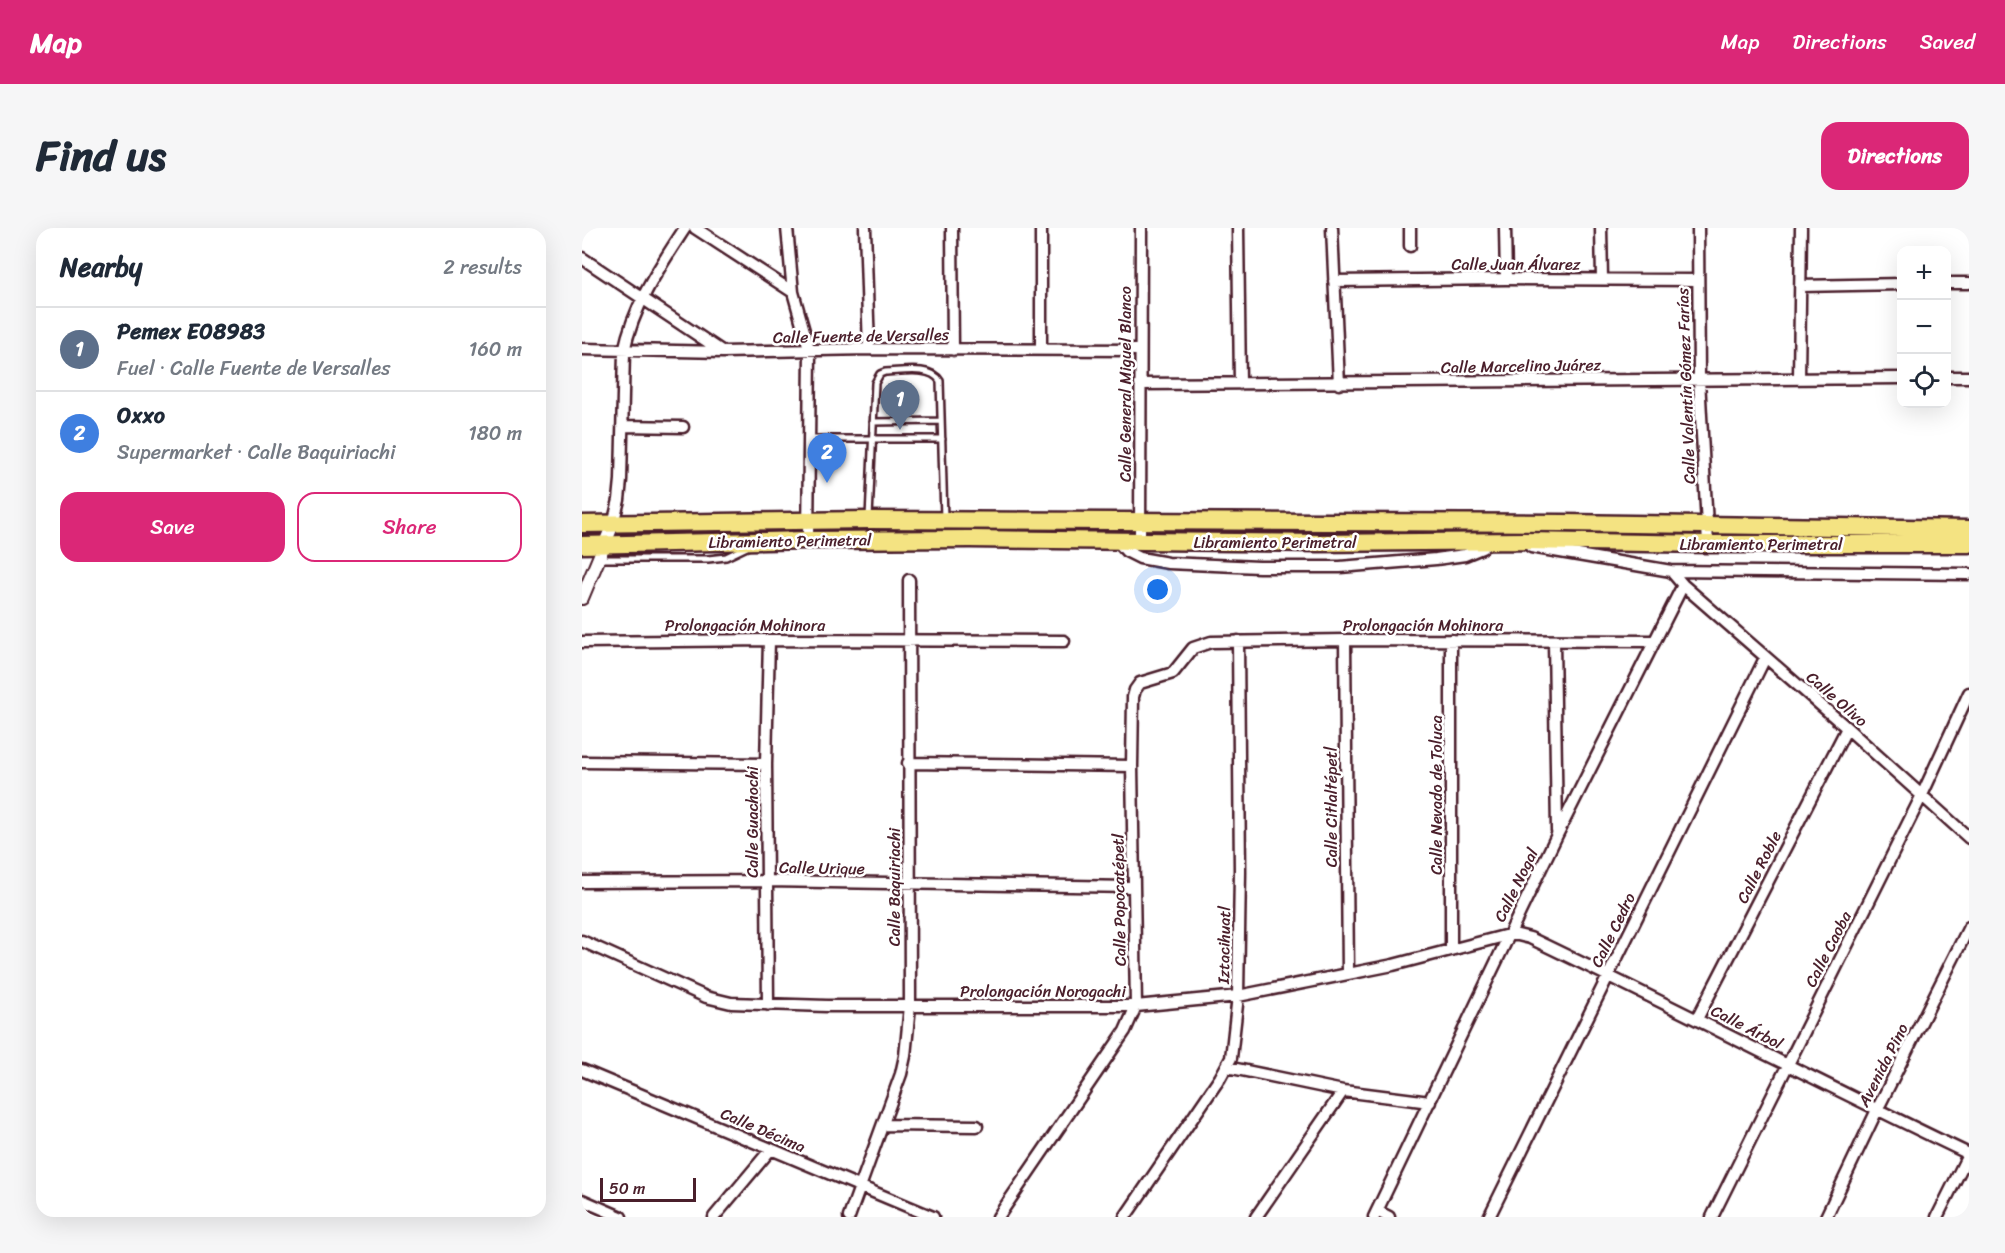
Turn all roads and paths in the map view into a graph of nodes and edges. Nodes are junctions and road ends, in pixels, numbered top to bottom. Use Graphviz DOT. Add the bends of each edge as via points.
graph roads {
  1 [pos="685,228"];
  2 [pos="695,228"];
  3 [pos="787,228"];
  4 [pos="865,228"];
  5 [pos="952,228"];
  6 [pos="1041,228"];
  7 [pos="1141,228"];
  8 [pos="1238,228"];
  9 [pos="1332,228"];
  10 [pos="1410,228"];
  11 [pos="1505,228"];
  12 [pos="1601,228"];
  13 [pos="1698,228"];
  14 [pos="1801,228"];
  15 [pos="1410,246"];
  16 [pos="582,258"];
  17 [pos="1506,279"];
  18 [pos="1602,279"];
  19 [pos="1698,280"];
  20 [pos="1334,281"];
  21 [pos="1951,283"];
  22 [pos="1969,283"];
  23 [pos="1897,284"];
  24 [pos="1800,286"];
  25 [pos="793,292"];
  26 [pos="642,297"];
  27 [pos="582,349"];
  28 [pos="869,349"];
  29 [pos="1041,349"];
  30 [pos="954,350"];
  31 [pos="1140,350"];
  32 [pos="624,351"];
  33 [pos="723,352"];
  34 [pos="810,352"];
  35 [pos="1951,377"];
  36 [pos="1969,377"];
  37 [pos="1799,378"];
  38 [pos="1897,378"];
  39 [pos="1699,379"];
  40 [pos="1140,384"];
  41 [pos="1240,384"];
  42 [pos="1340,384"];
  43 [pos="941,421"];
  44 [pos="873,422"];
  45 [pos="622,426"];
  46 [pos="684,427"];
  47 [pos="809,439"];
  48 [pos="872,439"];
  49 [pos="942,439"];
  50 [pos="808,520"];
  51 [pos="869,520"];
  52 [pos="944,520"];
  53 [pos="1140,522"];
  54 [pos="582,524"];
  55 [pos="613,524"];
  56 [pos="1707,526"];
  57 [pos="1969,529"];
  58 [pos="808,540"];
  59 [pos="1117,541"];
  60 [pos="1140,541"];
  61 [pos="1524,541"];
  62 [pos="1490,542"];
  63 [pos="1708,544"];
  64 [pos="1969,544"];
  65 [pos="582,546"];
  66 [pos="602,553"];
  67 [pos="1671,571"];
  68 [pos="1969,574"];
  69 [pos="909,580"];
  70 [pos="1683,585"];
  71 [pos="582,598"];
  72 [pos="769,640"];
  73 [pos="909,640"];
  74 [pos="1346,640"];
  75 [pos="1451,640"];
  76 [pos="1654,640"];
  77 [pos="1064,641"];
  78 [pos="1238,641"];
  79 [pos="1554,641"];
  80 [pos="582,642"];
  81 [pos="1193,648"];
  82 [pos="1765,658"];
  83 [pos="1969,693"];
  84 [pos="1847,728"];
  85 [pos="582,762"];
  86 [pos="908,763"];
  87 [pos="766,764"];
  88 [pos="1132,766"];
  89 [pos="1922,795"];
  90 [pos="1557,834"];
  91 [pos="1969,838"];
  92 [pos="582,882"];
  93 [pos="767,882"];
  94 [pos="908,885"];
  95 [pos="1133,887"];
  96 [pos="1969,927"];
  97 [pos="1508,935"];
  98 [pos="582,942"];
  99 [pos="1451,950"];
  100 [pos="1348,973"];
  101 [pos="1607,975"];
  102 [pos="1238,996"];
  103 [pos="768,1005"];
  104 [pos="910,1006"];
  105 [pos="1136,1006"];
  106 [pos="1697,1019"];
  107 [pos="1787,1064"];
  108 [pos="1227,1067"];
  109 [pos="582,1070"];
  110 [pos="1343,1091"];
  111 [pos="1430,1102"];
  112 [pos="1877,1110"];
  113 [pos="884,1125"];
  114 [pos="977,1126"];
  115 [pos="771,1149"];
  116 [pos="1969,1153"];
  117 [pos="861,1187"];
  118 [pos="582,1200"];
  119 [pos="1375,1214"];
  120 [pos="621,1217"];
  121 [pos="714,1217"];
  122 [pos="849,1217"];
  123 [pos="933,1217"];
  124 [pos="998,1217"];
  125 [pos="1125,1217"];
  126 [pos="1256,1217"];
  127 [pos="1389,1217"];
  128 [pos="1489,1217"];
  129 [pos="1712,1217"];
  130 [pos="1826,1217"];
  131 [pos="1937,1217"];
  1 -- 26 [label="street"];
  2 -- 25 [label="street"];
  3 -- 25 [label="street"];
  4 -- 28 [label="street"];
  5 -- 30 [label="street"];
  6 -- 29 [label="street"];
  7 -- 31 [label="street, Calle General Miguel Blanco"];
  8 -- 41 [label="street"];
  9 -- 20 [label="street"];
  10 -- 15 [label="street"];
  11 -- 17 [label="street"];
  12 -- 18 [label="street"];
  13 -- 19 [label="street, Calle Valentín Gómez Farías"];
  14 -- 24 [label="street"];
  16 -- 26 [label="street"];
  17 -- 18 [label="street, Calle Juan Álvarez"];
  17 -- 20 [label="street, Calle Juan Álvarez"];
  18 -- 19 [label="street, Calle Juan Álvarez"];
  19 -- 39 [label="street, Calle Valentín Gómez Farías"];
  20 -- 42 [label="street"];
  21 -- 22 [label="street"];
  23 -- 24 [label="street"];
  24 -- 37 [label="street"];
  25 -- 34 [label="street"];
  26 -- 32 [label="street"];
  26 -- 33 [label="street"];
  27 -- 32 [label="street, Calle Fuente de Versalles"];
  28 -- 30 [label="street, Calle Fuente de Versalles"];
  28 -- 34 [label="street, Calle Fuente de Versalles"];
  29 -- 30 [label="street, Calle Fuente de Versalles"];
  29 -- 31 [label="street, Calle Fuente de Versalles"];
  31 -- 40 [label="street, Calle General Miguel Blanco"];
  32 -- 33 [label="street, Calle Fuente de Versalles"];
  32 -- 45 [label="street"];
  33 -- 34 [label="street, Calle Fuente de Versalles"];
  34 -- 47 [label="street"];
  35 -- 36 [label="street"];
  37 -- 38 [label="street, Calle Marcelino Juárez"];
  37 -- 39 [label="street, Calle Marcelino Juárez"];
  39 -- 42 [label="street, Calle Marcelino Juárez"];
  39 -- 56 [label="street, Calle Valentín Gómez Farías"];
  40 -- 41 [label="street, Calle Marcelino Juárez"];
  40 -- 53 [label="street, Calle General Miguel Blanco"];
  41 -- 42 [label="street, Calle Marcelino Juárez"];
  43 -- 44 [label="lane"];
  43 -- 44 [label="lane" via="938,376 930,372 885,372 875,383"];
  43 -- 49 [label="lane"];
  44 -- 48 [label="lane"];
  45 -- 46 [label="street"];
  45 -- 55 [label="street" via="619,500"];
  47 -- 48 [label="lane"];
  47 -- 50 [label="street"];
  48 -- 49 [label="lane"];
  48 -- 51 [label="lane"];
  49 -- 52 [label="lane"];
  50 -- 51 [label="main road, Libramiento Perimetral"];
  50 -- 55 [label="main road, Libramiento Perimetral"];
  50 -- 58 [label="street"];
  51 -- 52 [label="main road, Libramiento Perimetral"];
  52 -- 53 [label="main road, Libramiento Perimetral"];
  53 -- 56 [label="main road, Libramiento Perimetral"];
  53 -- 60 [label="street, Calle General Miguel Blanco"];
  54 -- 55 [label="main road, Libramiento Perimetral"];
  55 -- 66 [label="street"];
  56 -- 57 [label="main road, Libramiento Perimetral"];
  56 -- 63 [label="street, Calle Valentín Gómez Farías"];
  58 -- 59 [label="main road, Libramiento Perimetral"];
  58 -- 66 [label="main road, Libramiento Perimetral"];
  59 -- 60 [label="main road, Libramiento Perimetral"];
  59 -- 62 [label="street" via="1140,558 1259,567 1340,567 1427,560 1465,555"];
  60 -- 62 [label="main road, Libramiento Perimetral"];
  61 -- 62 [label="main road, Libramiento Perimetral"];
  61 -- 63 [label="main road, Libramiento Perimetral"];
  61 -- 67 [label="street" via="1531,547"];
  63 -- 64 [label="main road, Libramiento Perimetral"];
  65 -- 66 [label="main road, Libramiento Perimetral"];
  66 -- 71 [label="street"];
  67 -- 68 [label="street"];
  67 -- 70 [label="street"];
  69 -- 73 [label="street, Calle Baquiriachi"];
  70 -- 76 [label="street, Calle Nogal"];
  70 -- 82 [label="street, Calle Olivo"];
  72 -- 73 [label="street, Prolongación Mohinora"];
  72 -- 80 [label="street, Prolongación Mohinora"];
  72 -- 87 [label="street, Calle Guachochi"];
  73 -- 77 [label="street, Prolongación Mohinora"];
  73 -- 86 [label="street, Calle Baquiriachi"];
  74 -- 75 [label="street, Prolongación Mohinora"];
  74 -- 78 [label="street, Prolongación Mohinora"];
  74 -- 100 [label="street, Calle Citlaltépetl"];
  75 -- 79 [label="street, Prolongación Mohinora"];
  75 -- 99 [label="street, Calle Nevado de Toluca"];
  76 -- 79 [label="street, Prolongación Mohinora"];
  76 -- 90 [label="street, Calle Nogal"];
  78 -- 81 [label="street, Prolongación Mohinora" via="1203,643"];
  78 -- 102 [label="street, Iztacihuatl"];
  79 -- 90 [label="street"];
  81 -- 88 [label="street, Calle Popocatépetl" via="1173,672 1144,680 1137,686 1133,697"];
  82 -- 84 [label="street, Calle Olivo"];
  82 -- 101 [label="street, Calle Cedro"];
  83 -- 89 [label="street, Calle Caoba"];
  84 -- 89 [label="street, Calle Olivo"];
  84 -- 106 [label="street, Calle Roble"];
  85 -- 87 [label="street"];
  86 -- 88 [label="street"];
  86 -- 94 [label="street, Calle Baquiriachi"];
  87 -- 93 [label="street, Calle Guachochi"];
  88 -- 95 [label="street, Calle Popocatépetl"];
  89 -- 91 [label="street, Calle Olivo"];
  89 -- 107 [label="street, Calle Caoba"];
  90 -- 97 [label="street, Calle Nogal"];
  92 -- 93 [label="street, Calle Urique"];
  93 -- 94 [label="street, Calle Urique"];
  93 -- 103 [label="street, Calle Guachochi"];
  94 -- 95 [label="street, Calle Urique"];
  94 -- 104 [label="street, Calle Baquiriachi"];
  95 -- 105 [label="street, Calle Popocatépetl"];
  96 -- 112 [label="street, Avenida Pino"];
  97 -- 99 [label="street, Prolongación Norogachi"];
  97 -- 101 [label="street, Calle Árbol" via="1530,938"];
  97 -- 111 [label="street, Calle Nogal"];
  98 -- 103 [label="street, Prolongación Norogachi" via="712,999"];
  99 -- 100 [label="street, Prolongación Norogachi"];
  100 -- 102 [label="street, Prolongación Norogachi"];
  101 -- 106 [label="street, Calle Árbol"];
  101 -- 128 [label="street, Calle Cedro"];
  102 -- 105 [label="street, Prolongación Norogachi"];
  102 -- 108 [label="street, Iztacihuatl"];
  103 -- 104 [label="street, Prolongación Norogachi"];
  104 -- 105 [label="street, Prolongación Norogachi"];
  104 -- 113 [label="street, Calle Baquiriachi" via="900,1080"];
  105 -- 124 [label="street, Calle Popocatépetl" via="1125,1031"];
  106 -- 107 [label="street, Calle Árbol"];
  107 -- 112 [label="street, Calle Árbol"];
  107 -- 129 [label="street, Calle Caoba"];
  108 -- 110 [label="street"];
  108 -- 125 [label="street, Iztacihuatl"];
  109 -- 115 [label="street, Calle Décima"];
  110 -- 111 [label="street"];
  110 -- 126 [label="street"];
  111 -- 119 [label="street, Calle Nogal"];
  112 -- 116 [label="street, Calle Árbol"];
  112 -- 130 [label="street, Avenida Pino"];
  113 -- 114 [label="street"];
  113 -- 117 [label="street, Calle Baquiriachi"];
  115 -- 117 [label="street, Calle Décima"];
  115 -- 121 [label="street"];
  116 -- 131 [label="street"];
  117 -- 122 [label="street, Calle Baquiriachi"];
  117 -- 123 [label="street, Calle Décima"];
  118 -- 120 [label="street"];
  119 -- 127 [label="street"];
}
